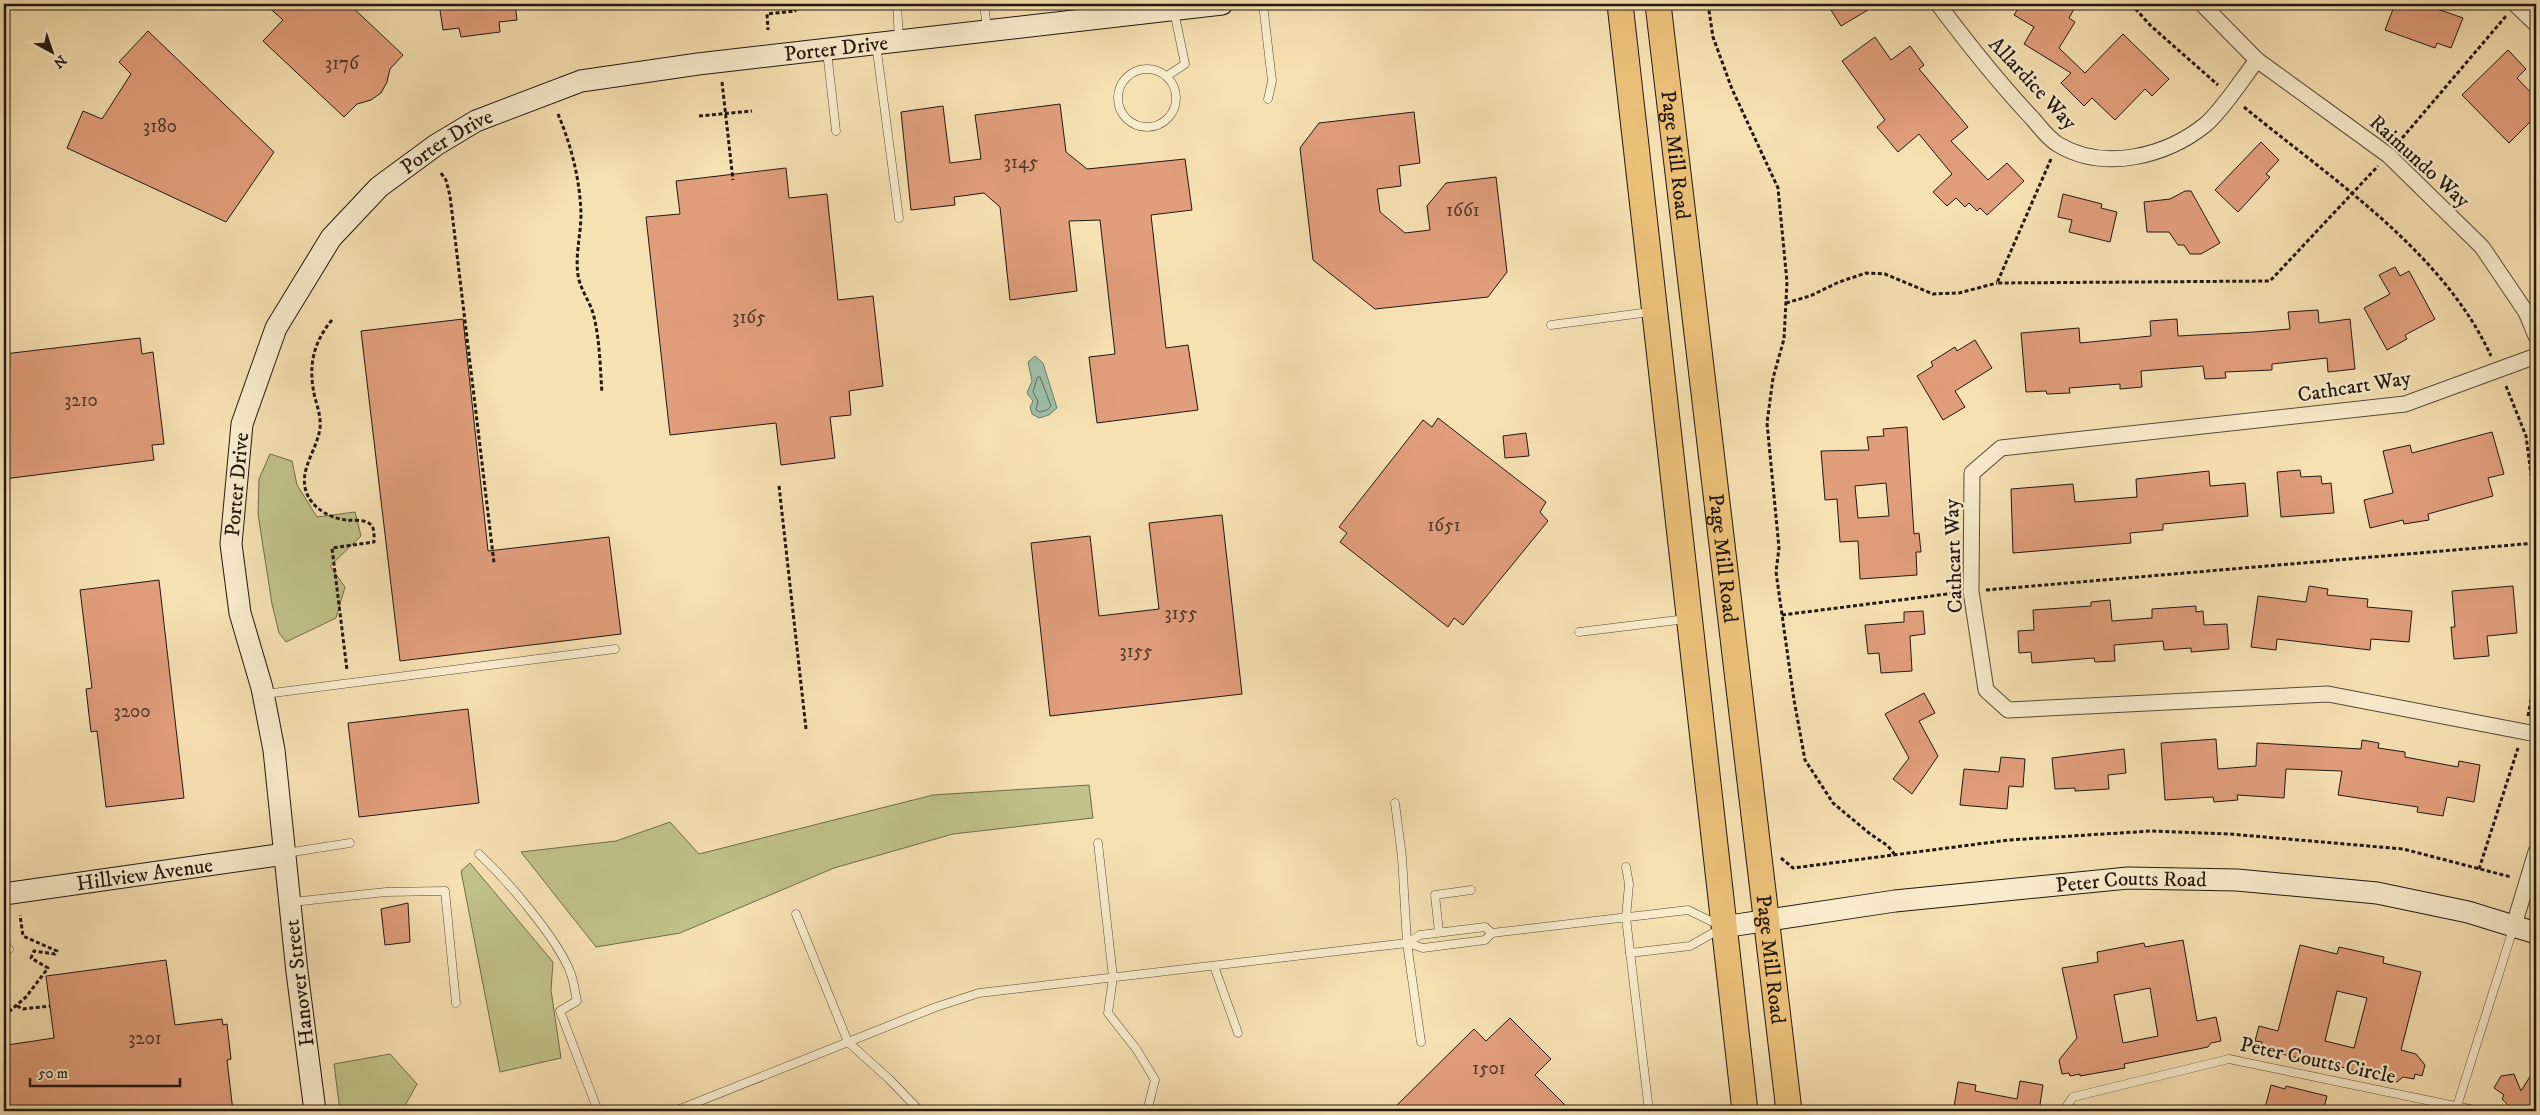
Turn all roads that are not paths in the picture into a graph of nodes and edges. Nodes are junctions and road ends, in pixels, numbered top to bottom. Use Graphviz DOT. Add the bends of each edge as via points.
graph roads {
  1 [pos="897,4"];
  2 [pos="984,4"];
  3 [pos="1222,4"];
  4 [pos="1264,4"];
  5 [pos="1620,4"];
  6 [pos="1658,4"];
  7 [pos="1938,4"];
  8 [pos="2202,4"];
  9 [pos="2516,4"];
  10 [pos="1173,9"];
  11 [pos="2535,21"];
  12 [pos="988,30"];
  13 [pos="900,41"];
  14 [pos="876,44"];
  15 [pos="827,49"];
  16 [pos="2258,60"];
  17 [pos="1167,76"];
  18 [pos="1268,99"];
  19 [pos="836,131"];
  20 [pos="899,218"];
  21 [pos="1655,312"];
  22 [pos="1551,325"];
  23 [pos="2536,336"];
  24 [pos="2536,356"];
  25 [pos="1688,619"];
  26 [pos="1579,632"];
  27 [pos="615,649"];
  28 [pos="263,694"];
  29 [pos="2529,732"];
  30 [pos="1395,804"];
  31 [pos="350,843"];
  32 [pos="1098,843"];
  33 [pos="2536,852"];
  34 [pos="285,854"];
  35 [pos="479,854"];
  36 [pos="1626,867"];
  37 [pos="1471,890"];
  38 [pos="4,894"];
  39 [pos="290,902"];
  40 [pos="796,914"];
  41 [pos="1626,918"];
  42 [pos="1766,922"];
  43 [pos="2514,925"];
  44 [pos="1724,927"];
  45 [pos="1439,932"];
  46 [pos="1492,933"];
  47 [pos="2536,933"];
  48 [pos="1407,943"];
  49 [pos="1630,953"];
  50 [pos="1214,966"];
  51 [pos="1113,977"];
  52 [pos="456,1003"];
  53 [pos="1238,1033"];
  54 [pos="848,1042"];
  55 [pos="1421,1042"];
  56 [pos="2457,1106"];
  57 [pos="1148,1107"];
  58 [pos="315,1111"];
  59 [pos="598,1111"];
  60 [pos="675,1111"];
  61 [pos="920,1111"];
  62 [pos="1649,1111"];
  63 [pos="1745,1111"];
  64 [pos="1789,1111"];
  65 [pos="2063,1111"];
  66 [pos="2479,1111"];
  1 -- 13 [label="lane"];
  2 -- 12 [label="lane"];
  3 -- 10 [label="street, Porter Drive"];
  4 -- 18 [label="lane" via="1272,81"];
  5 -- 21 [label="main road, Page Mill Road"];
  6 -- 42 [label="main road, Page Mill Road"];
  7 -- 16 [label="street, Allardice Way" via="1980,61 2058,145 2085,156 2120,159 2182,141 2206,123"];
  8 -- 16 [label="street, Raimundo Way"];
  9 -- 11 [label="street"];
  10 -- 12 [label="street, Porter Drive"];
  10 -- 17 [label="lane" via="1185,64"];
  12 -- 13 [label="street, Porter Drive"];
  13 -- 14 [label="street, Porter Drive"];
  14 -- 15 [label="street, Porter Drive"];
  14 -- 20 [label="lane"];
  15 -- 19 [label="lane"];
  15 -- 28 [label="street, Porter Drive" via="601,76 560,87 476,120 436,145 380,187 332,238 276,328 242,424 231,544 240,612"];
  16 -- 23 [label="street, Raimundo Way" via="2388,155 2482,247 2526,312"];
  17 -- 17 [label="lane" via="1149,69 1131,74 1124,80 1118,99 1125,117 1132,123 1147,127 1168,118 1177,97 1176,89"];
  21 -- 22 [label="lane"];
  21 -- 25 [label="main road, Page Mill Road"];
  24 -- 29 [label="street, Cathcart Way" via="2406,404 2001,448 1972,473 1971,591 1986,690 2008,710 2328,694"];
  25 -- 26 [label="lane"];
  25 -- 44 [label="main road, Page Mill Road"];
  27 -- 28 [label="lane"];
  28 -- 34 [label="street, Porter Drive" via="274,750"];
  30 -- 48 [label="lane"];
  31 -- 34 [label="lane"];
  32 -- 51 [label="lane"];
  33 -- 43 [label="street"];
  34 -- 38 [label="street, Hillview Avenue"];
  34 -- 39 [label="street, Hanover Street"];
  35 -- 59 [label="lane" via="540,924 571,974 577,1001 560,1010"];
  36 -- 41 [label="lane" via="1629,884"];
  37 -- 45 [label="lane" via="1435,895"];
  39 -- 52 [label="lane" via="377,893 445,891"];
  39 -- 58 [label="street, Hanover Street"];
  40 -- 54 [label="lane"];
  41 -- 44 [label="lane" via="1688,910"];
  41 -- 46 [label="lane"];
  41 -- 49 [label="lane"];
  42 -- 43 [label="street, Peter Coutts Road" via="1895,901 2128,878 2237,880 2377,894 2468,912"];
  42 -- 44 [label="street, Peter Coutts Road"];
  42 -- 64 [label="main road, Page Mill Road"];
  43 -- 47 [label="street, Peter Coutts Road"];
  43 -- 56 [label="lane"];
  44 -- 49 [label="lane" via="1690,946"];
  44 -- 63 [label="main road, Page Mill Road"];
  45 -- 46 [label="lane" via="1485,927"];
  45 -- 48 [label="lane" via="1420,935"];
  46 -- 48 [label="lane" via="1485,940 1423,948"];
  48 -- 50 [label="lane"];
  48 -- 55 [label="lane"];
  49 -- 62 [label="lane"];
  50 -- 51 [label="lane"];
  50 -- 53 [label="lane"];
  51 -- 54 [label="lane" via="979,993"];
  51 -- 57 [label="lane" via="1108,1013 1155,1080"];
  54 -- 60 [label="lane"];
  54 -- 61 [label="lane"];
  56 -- 65 [label="lane, Peter Coutts Circle" via="2229,1059 2073,1097"];
  56 -- 66 [label="lane, Peter Coutts Circle"];
}
